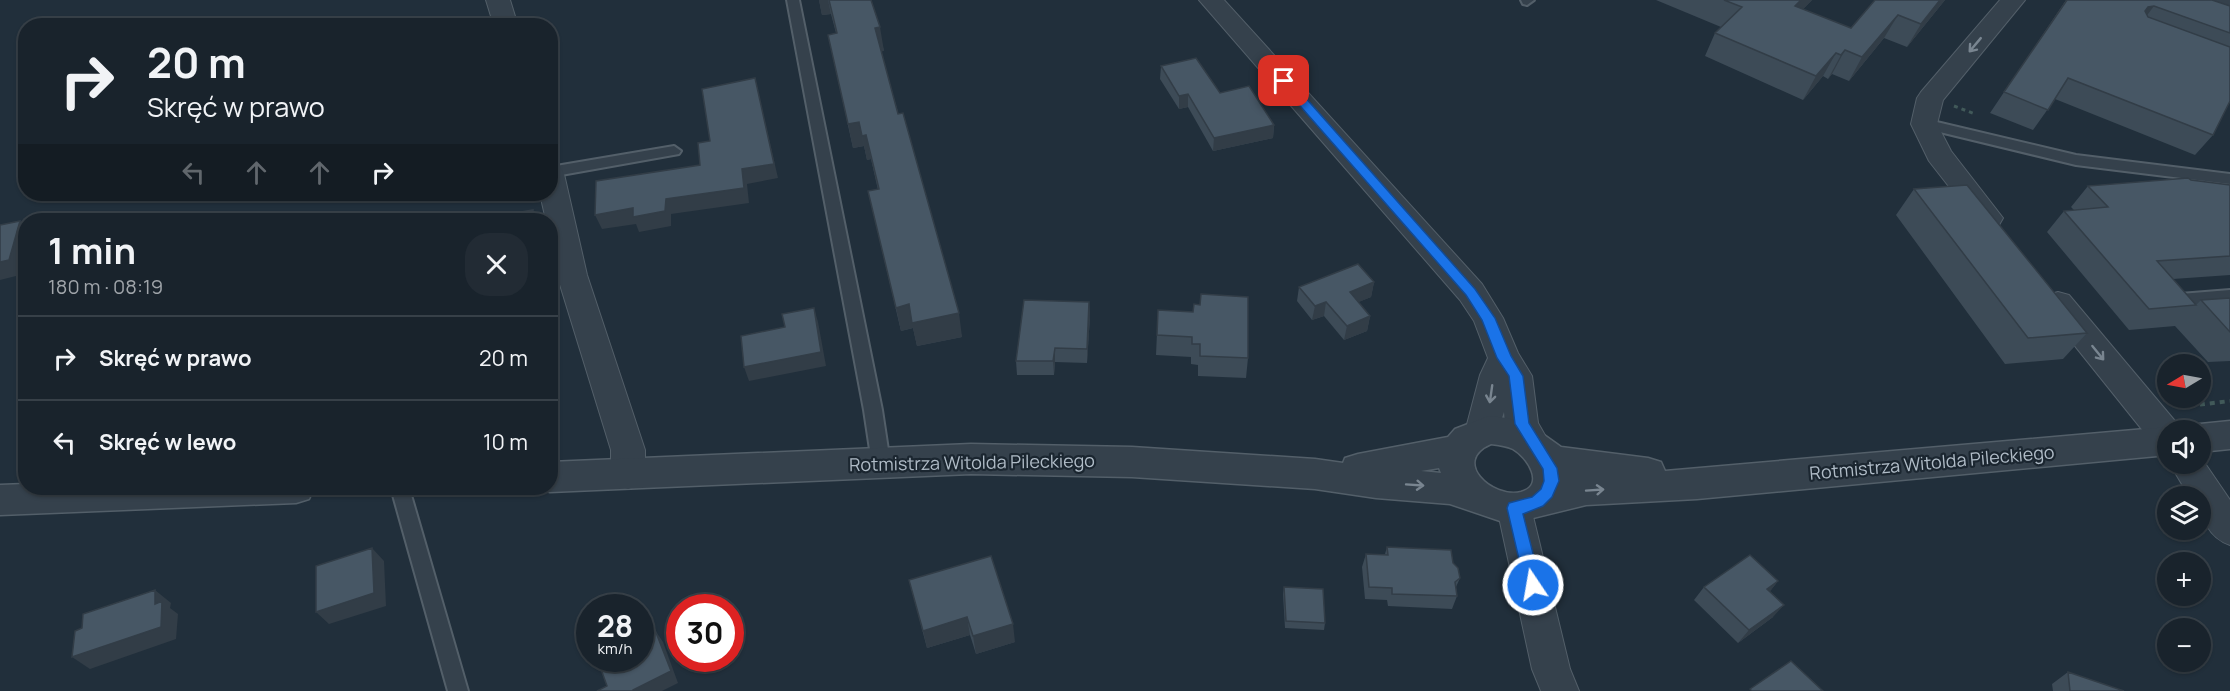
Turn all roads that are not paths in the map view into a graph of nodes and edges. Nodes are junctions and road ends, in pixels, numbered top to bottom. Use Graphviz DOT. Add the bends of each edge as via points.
graph roads {
  1 [pos="498,0"];
  2 [pos="793,0"];
  3 [pos="1211,0"];
  4 [pos="2013,0"];
  5 [pos="2222,0"];
  6 [pos="2230,3"];
  7 [pos="504,18"];
  8 [pos="1924,124"];
  9 [pos="674,151"];
  10 [pos="558,172"];
  11 [pos="2230,179"];
  12 [pos="556,201"];
  13 [pos="2006,238"];
  14 [pos="2043,284"];
  15 [pos="2230,296"];
  16 [pos="2180,300"];
  17 [pos="1504,358"];
  18 [pos="2157,426"];
  19 [pos="2230,435"];
  20 [pos="2211,437"];
  21 [pos="2157,440"];
  22 [pos="1469,441"];
  23 [pos="1539,450"];
  24 [pos="881,463"];
  25 [pos="1315,474"];
  26 [pos="2194,474"];
  27 [pos="628,475"];
  28 [pos="558,477"];
  29 [pos="1697,484"];
  30 [pos="123,495"];
  31 [pos="402,495"];
  32 [pos="1478,498"];
  33 [pos="0,500"];
  34 [pos="1526,505"];
  35 [pos="2230,530"];
  36 [pos="458,691"];
  37 [pos="1560,691"];
  1 -- 7 [label="street"];
  2 -- 24 [label="lane"];
  3 -- 17 [label="street" via="1471,292 1488,318"];
  4 -- 8 [label="street, one-way" via="1930,98"];
  5 -- 6 [label="street"];
  8 -- 11 [label="lane" via="2076,160"];
  8 -- 13 [label="street" via="1939,155"];
  9 -- 10 [label="lane"];
  12 -- 27 [label="street" via="572,275 628,450"];
  14 -- 18 [label="street, one-way"];
  15 -- 16 [label="lane"];
  17 -- 22 [label="street, one-way" via="1495,372 1488,416"];
  17 -- 23 [label="street" via="1516,376 1522,424"];
  19 -- 20 [label="street"];
  21 -- 29 [label="street, Rotmistrza Witolda Pileckiego"];
  22 -- 23 [label="street" via="1505,431"];
  22 -- 25 [label="street, Rotmistrza Witolda Pileckiego" via="1369,468"];
  22 -- 32 [label="street" via="1455,462 1458,475"];
  23 -- 29 [label="street, Rotmistrza Witolda Pileckiego" via="1559,461 1633,470"];
  23 -- 34 [label="street" via="1550,468 1551,481 1547,493"];
  24 -- 25 [label="street, Rotmistrza Witolda Pileckiego" via="971,459 1132,462"];
  24 -- 27 [label="street, Rotmistrza Witolda Pileckiego"];
  25 -- 32 [label="street, Rotmistrza Witolda Pileckiego, one-way" via="1450,489"];
  26 -- 35 [label="street"];
  27 -- 28 [label="street, Rotmistrza Witolda Pileckiego"];
  34 -- 29 [label="street, Rotmistrza Witolda Pileckiego, one-way" via="1586,490"];
  30 -- 33 [label="street"];
  31 -- 36 [label="lane"];
  32 -- 34 [label="street" via="1493,505"];
  34 -- 37 [label="street" via="1551,669"];
}
